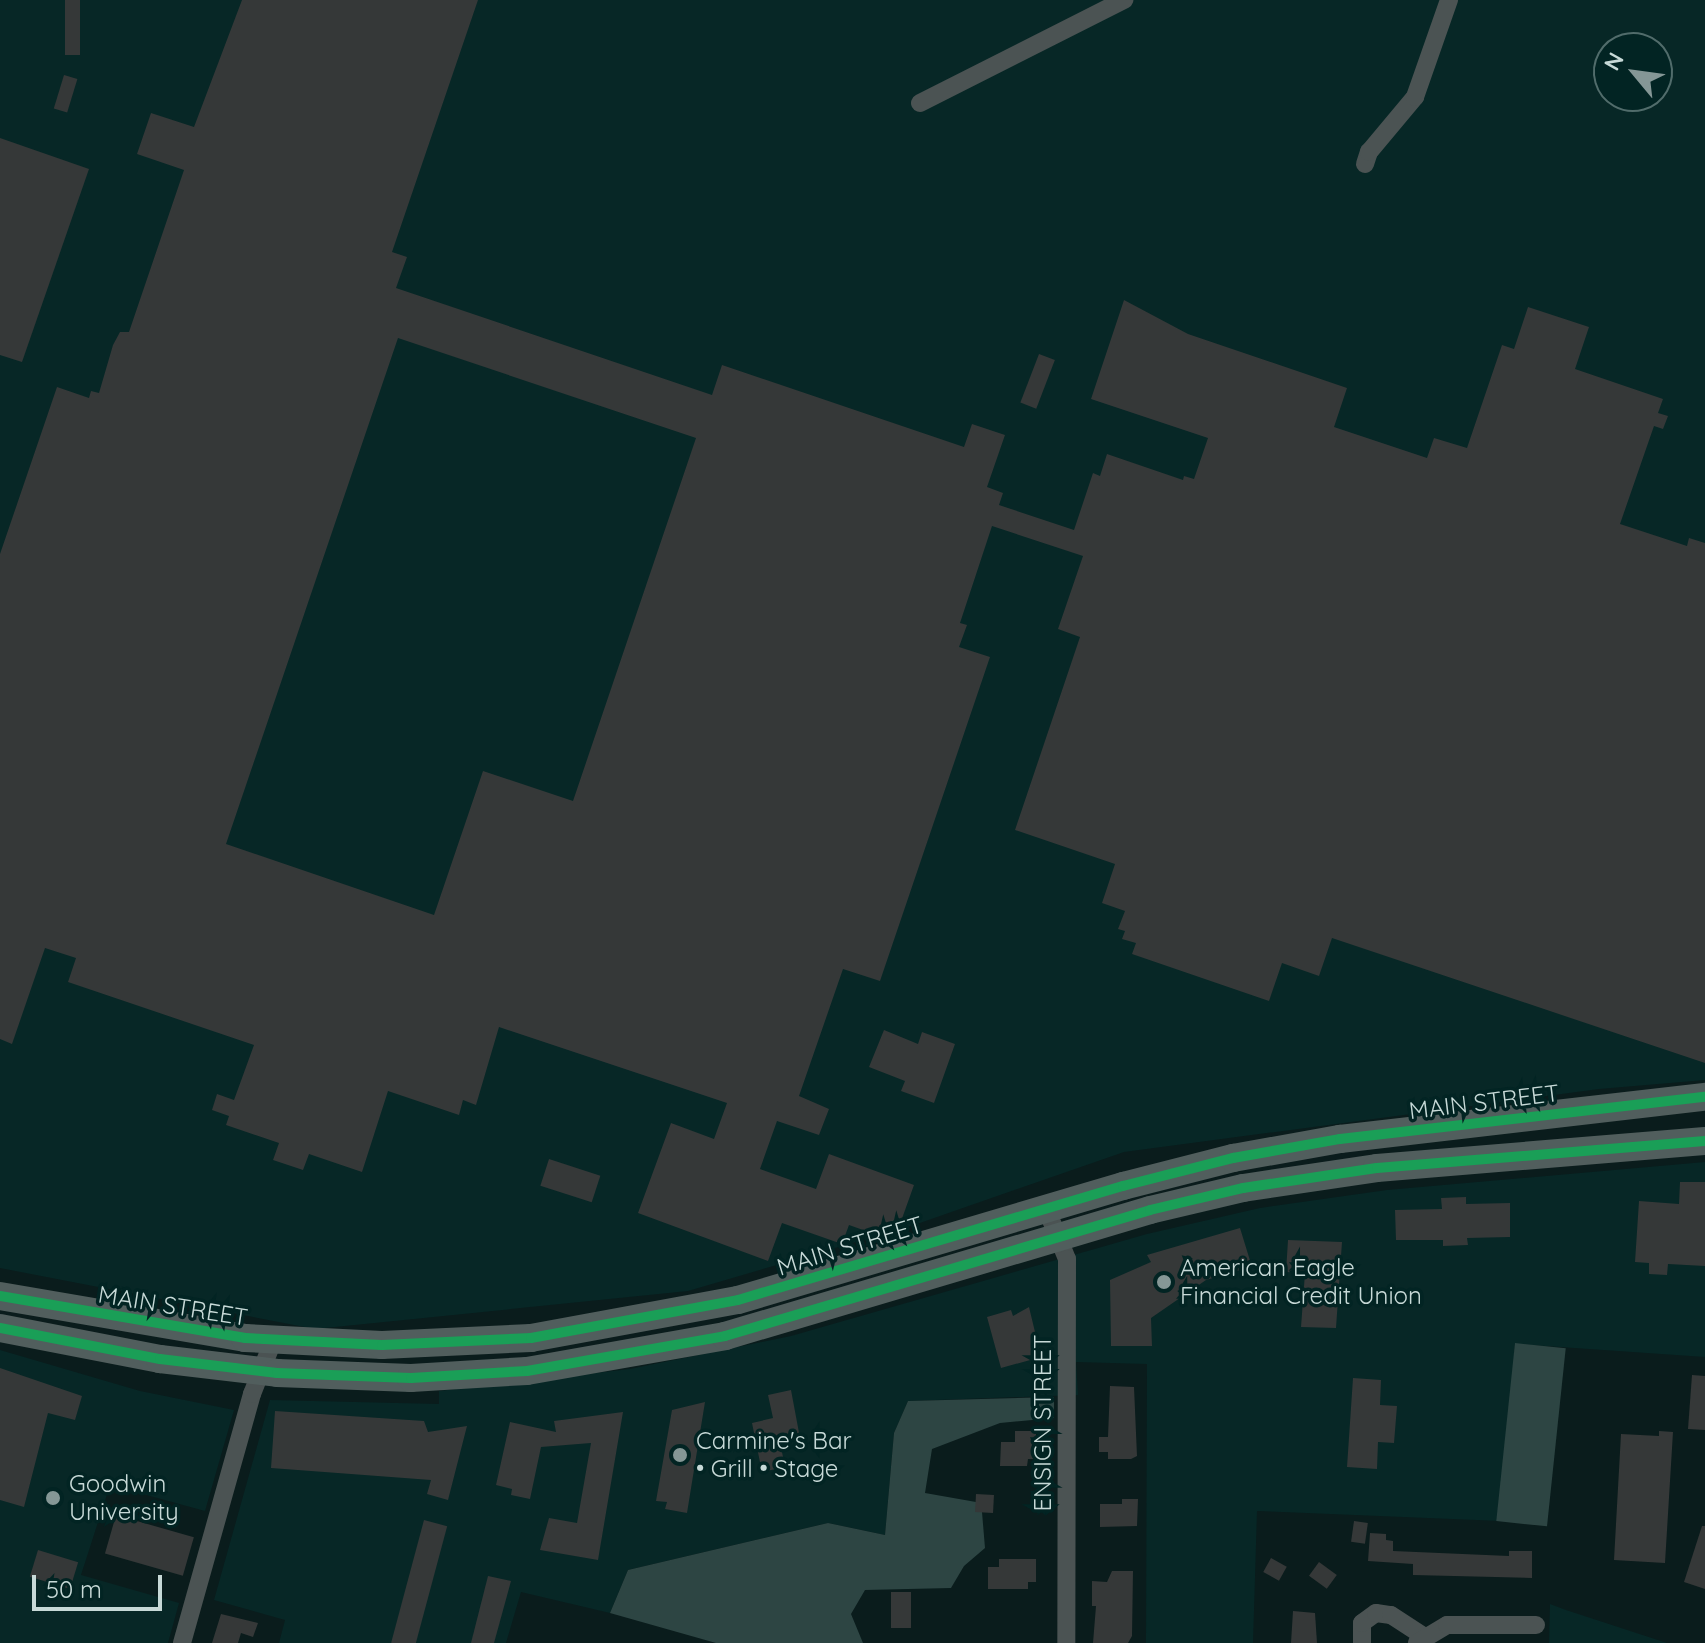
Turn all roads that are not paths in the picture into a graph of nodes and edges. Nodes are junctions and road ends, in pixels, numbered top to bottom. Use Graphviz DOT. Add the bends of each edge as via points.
graph roads {
  1 [pos="1124,0"];
  2 [pos="1449,0"];
  3 [pos="920,103"];
  4 [pos="1365,164"];
  5 [pos="1705,1097"];
  6 [pos="1705,1141"];
  7 [pos="1268,1151"];
  8 [pos="1274,1182"];
  9 [pos="1046,1208"];
  10 [pos="1059,1237"];
  11 [pos="0,1296"];
  12 [pos="0,1328"];
  13 [pos="273,1341"];
  14 [pos="259,1372"];
  15 [pos="1536,1625"];
  16 [pos="1420,1640"];
  17 [pos="182,1643"];
  18 [pos="1066,1643"];
  19 [pos="1362,1643"];
  1 -- 3 [label="street"];
  2 -- 4 [label="street" via="1415,97"];
  5 -- 7 [label="main road, MAIN STREET"];
  6 -- 8 [label="main road" via="1377,1168"];
  7 -- 8 [label="main road"];
  7 -- 9 [label="main road, MAIN STREET"];
  8 -- 10 [label="main road"];
  9 -- 10 [label="street, ENSIGN STREET"];
  9 -- 13 [label="main road, MAIN STREET" via="738,1300 628,1324 436,1345"];
  10 -- 14 [label="main road" via="766,1325 630,1357 471,1376"];
  10 -- 18 [label="street, ENSIGN STREET" via="1067,1262"];
  11 -- 13 [label="main road, MAIN STREET" via="165,1329"];
  12 -- 14 [label="main road"];
  13 -- 14 [label="street"];
  14 -- 17 [label="street"];
  15 -- 16 [label="street" via="1447,1625"];
  16 -- 19 [label="street" via="1391,1615 1376,1613 1362,1623"];
}
